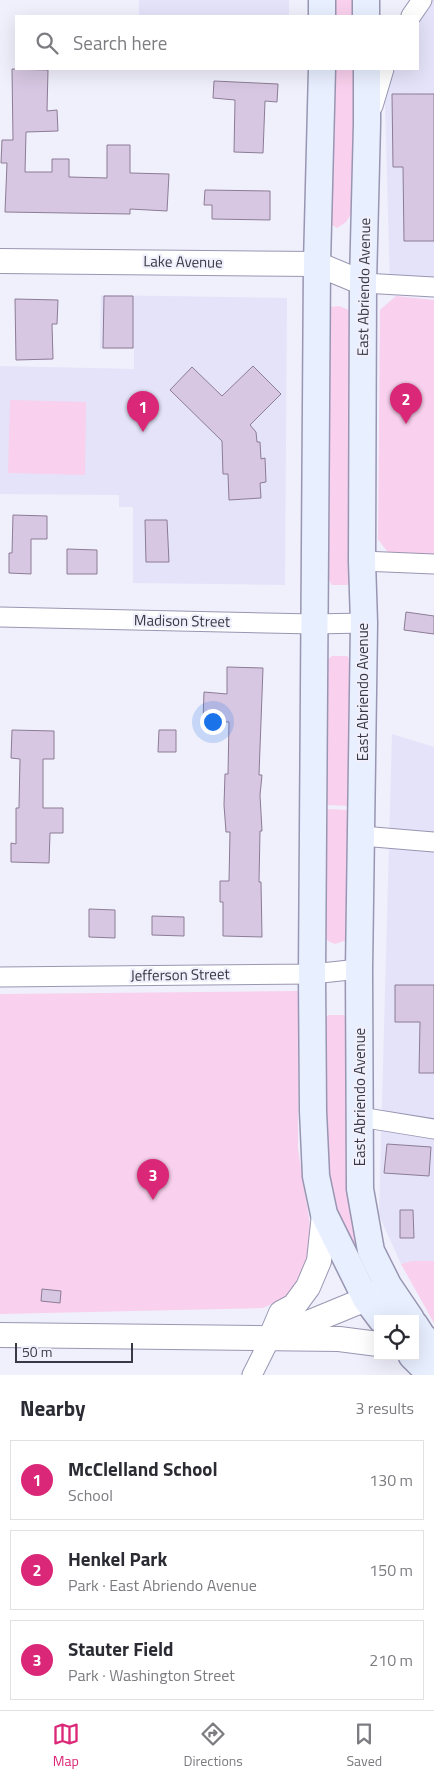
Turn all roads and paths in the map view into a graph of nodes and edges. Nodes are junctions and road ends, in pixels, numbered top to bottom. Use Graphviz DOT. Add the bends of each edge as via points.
graph roads {
  1 [pos="322,0"];
  2 [pos="366,0"];
  3 [pos="422,0"];
  4 [pos="322,15"];
  5 [pos="366,15"];
  6 [pos="412,15"];
  7 [pos="322,70"];
  8 [pos="367,70"];
  9 [pos="384,70"];
  10 [pos="367,124"];
  11 [pos="0,261"];
  12 [pos="316,264"];
  13 [pos="363,282"];
  14 [pos="434,287"];
  15 [pos="362,561"];
  16 [pos="434,564"];
  17 [pos="0,617"];
  18 [pos="364,623"];
  19 [pos="314,624"];
  20 [pos="362,836"];
  21 [pos="434,842"];
  22 [pos="359,969"];
  23 [pos="312,974"];
  24 [pos="0,977"];
  25 [pos="360,1117"];
  26 [pos="434,1129"];
  27 [pos="324,1214"];
  28 [pos="378,1301"];
  29 [pos="404,1315"];
  30 [pos="419,1331"];
  31 [pos="0,1335"];
  32 [pos="270,1339"];
  33 [pos="374,1343"];
  34 [pos="434,1347"];
  35 [pos="416,1360"];
  36 [pos="252,1375"];
  37 [pos="431,1375"];
  1 -- 4 [label="main road"];
  2 -- 5 [label="main road"];
  3 -- 6 [label="street"];
  7 -- 12 [label="main road"];
  8 -- 10 [label="main road, East Abriendo Avenue"];
  9 -- 10 [label="street"];
  10 -- 13 [label="main road, East Abriendo Avenue"];
  11 -- 12 [label="street, Lake Avenue"];
  12 -- 13 [label="street, Lake Avenue"];
  12 -- 19 [label="main road"];
  13 -- 14 [label="street"];
  13 -- 15 [label="main road, East Abriendo Avenue"];
  15 -- 16 [label="street"];
  15 -- 18 [label="main road, East Abriendo Avenue"];
  17 -- 19 [label="street, Madison Street"];
  18 -- 19 [label="street, Madison Street"];
  18 -- 20 [label="main road, East Abriendo Avenue"];
  19 -- 23 [label="main road"];
  20 -- 21 [label="street"];
  20 -- 22 [label="main road, East Abriendo Avenue"];
  22 -- 23 [label="street, Jefferson Street"];
  22 -- 25 [label="main road, East Abriendo Avenue"];
  23 -- 24 [label="street, Jefferson Street"];
  23 -- 27 [label="main road" via="316,1176"];
  25 -- 26 [label="street"];
  25 -- 28 [label="main road, East Abriendo Avenue" via="360,1189"];
  27 -- 28 [label="main road"];
  27 -- 32 [label="street" via="319,1261 308,1287 294,1306 282,1313"];
  28 -- 29 [label="main road"];
  28 -- 32 [label="street"];
  30 -- 34 [label="main road"];
  31 -- 32 [label="street"];
  32 -- 33 [label="street" via="339,1339"];
  32 -- 36 [label="street"];
  35 -- 37 [label="main road"];
}
